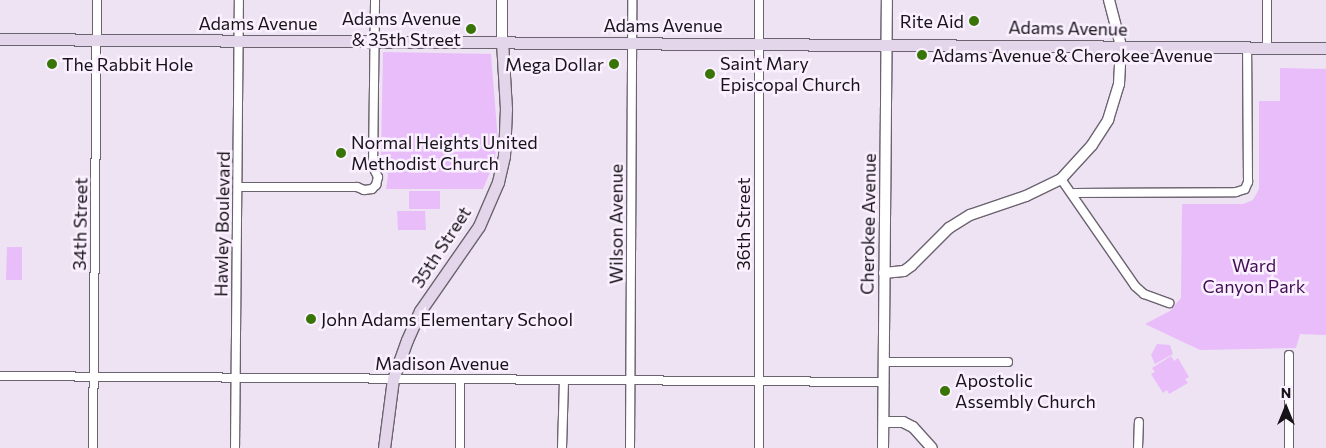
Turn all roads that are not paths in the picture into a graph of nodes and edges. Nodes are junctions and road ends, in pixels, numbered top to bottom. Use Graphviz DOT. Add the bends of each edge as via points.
graph roads {
  1 [pos="97,0"];
  2 [pos="240,0"];
  3 [pos="375,0"];
  4 [pos="502,0"];
  5 [pos="632,0"];
  6 [pos="759,0"];
  7 [pos="887,0"];
  8 [pos="1109,0"];
  9 [pos="1267,0"];
  10 [pos="0,39"];
  11 [pos="97,39"];
  12 [pos="239,40"];
  13 [pos="375,41"];
  14 [pos="502,42"];
  15 [pos="631,42"];
  16 [pos="758,43"];
  17 [pos="887,44"];
  18 [pos="1122,46"];
  19 [pos="1247,48"];
  20 [pos="1267,48"];
  21 [pos="1326,48"];
  22 [pos="1061,178"];
  23 [pos="238,187"];
  24 [pos="1072,193"];
  25 [pos="884,273"];
  26 [pos="1169,303"];
  27 [pos="1289,355"];
  28 [pos="883,362"];
  29 [pos="1008,362"];
  30 [pos="0,376"];
  31 [pos="93,377"];
  32 [pos="236,378"];
  33 [pos="393,379"];
  34 [pos="460,380"];
  35 [pos="564,380"];
  36 [pos="631,381"];
  37 [pos="759,382"];
  38 [pos="884,382"];
  39 [pos="884,422"];
  40 [pos="1138,422"];
  41 [pos="93,448"];
  42 [pos="235,448"];
  43 [pos="384,448"];
  44 [pos="460,448"];
  45 [pos="562,448"];
  46 [pos="630,448"];
  47 [pos="759,448"];
  48 [pos="884,448"];
  49 [pos="932,448"];
  50 [pos="1138,448"];
  51 [pos="1288,448"];
  1 -- 11 [label="street, 34th Street"];
  2 -- 12 [label="street, Hawley Boulevard"];
  3 -- 13 [label="street"];
  4 -- 14 [label="street, 35th Street"];
  5 -- 15 [label="street, Wilson Avenue"];
  6 -- 16 [label="street, 36th Street"];
  7 -- 17 [label="street, Cherokee Avenue"];
  8 -- 18 [label="street"];
  9 -- 20 [label="street"];
  10 -- 11 [label="main road, Adams Avenue"];
  11 -- 12 [label="main road, Adams Avenue"];
  11 -- 31 [label="street, 34th Street"];
  12 -- 13 [label="main road, Adams Avenue"];
  12 -- 23 [label="street, Hawley Boulevard"];
  13 -- 14 [label="main road, Adams Avenue"];
  13 -- 23 [label="street" via="374,167 378,182 372,189"];
  14 -- 15 [label="main road, Adams Avenue"];
  14 -- 33 [label="main road, 35th Street" via="506,109 504,156 498,182 479,226 420,311"];
  15 -- 16 [label="main road, Adams Avenue"];
  15 -- 36 [label="street, Wilson Avenue"];
  16 -- 17 [label="main road, Adams Avenue"];
  16 -- 37 [label="street, 36th Street"];
  17 -- 18 [label="main road, Adams Avenue"];
  17 -- 25 [label="street, Cherokee Avenue"];
  18 -- 19 [label="main road, Adams Avenue"];
  18 -- 22 [label="street" via="1119,84 1108,120 1092,145"];
  19 -- 20 [label="main road, Adams Avenue"];
  19 -- 24 [label="street" via="1248,182 1245,189 1236,192"];
  20 -- 21 [label="main road, Adams Avenue"];
  22 -- 24 [label="street"];
  22 -- 25 [label="street" via="1026,196 970,214 949,228 904,271"];
  23 -- 32 [label="street, Hawley Boulevard"];
  24 -- 26 [label="street" via="1135,286 1144,294"];
  25 -- 28 [label="street, Cherokee Avenue"];
  27 -- 51 [label="street"];
  28 -- 29 [label="street"];
  28 -- 38 [label="street, Cherokee Avenue"];
  30 -- 31 [label="street, Madison Avenue"];
  31 -- 32 [label="street, Madison Avenue"];
  31 -- 41 [label="street, 34th Street"];
  32 -- 33 [label="street, Madison Avenue"];
  32 -- 42 [label="street, Hawley Boulevard"];
  33 -- 34 [label="street, Madison Avenue"];
  33 -- 43 [label="main road, 35th Street"];
  34 -- 35 [label="street, Madison Avenue"];
  34 -- 44 [label="street"];
  35 -- 36 [label="street, Madison Avenue"];
  35 -- 45 [label="street"];
  36 -- 37 [label="street, Madison Avenue"];
  36 -- 46 [label="street, Wilson Avenue"];
  37 -- 38 [label="street, Madison Avenue"];
  37 -- 47 [label="street, 36th Street"];
  38 -- 39 [label="street, Cherokee Avenue"];
  39 -- 48 [label="street, Cherokee Avenue"];
  39 -- 49 [label="street" via="903,422 913,427"];
  40 -- 50 [label="street"];
}
